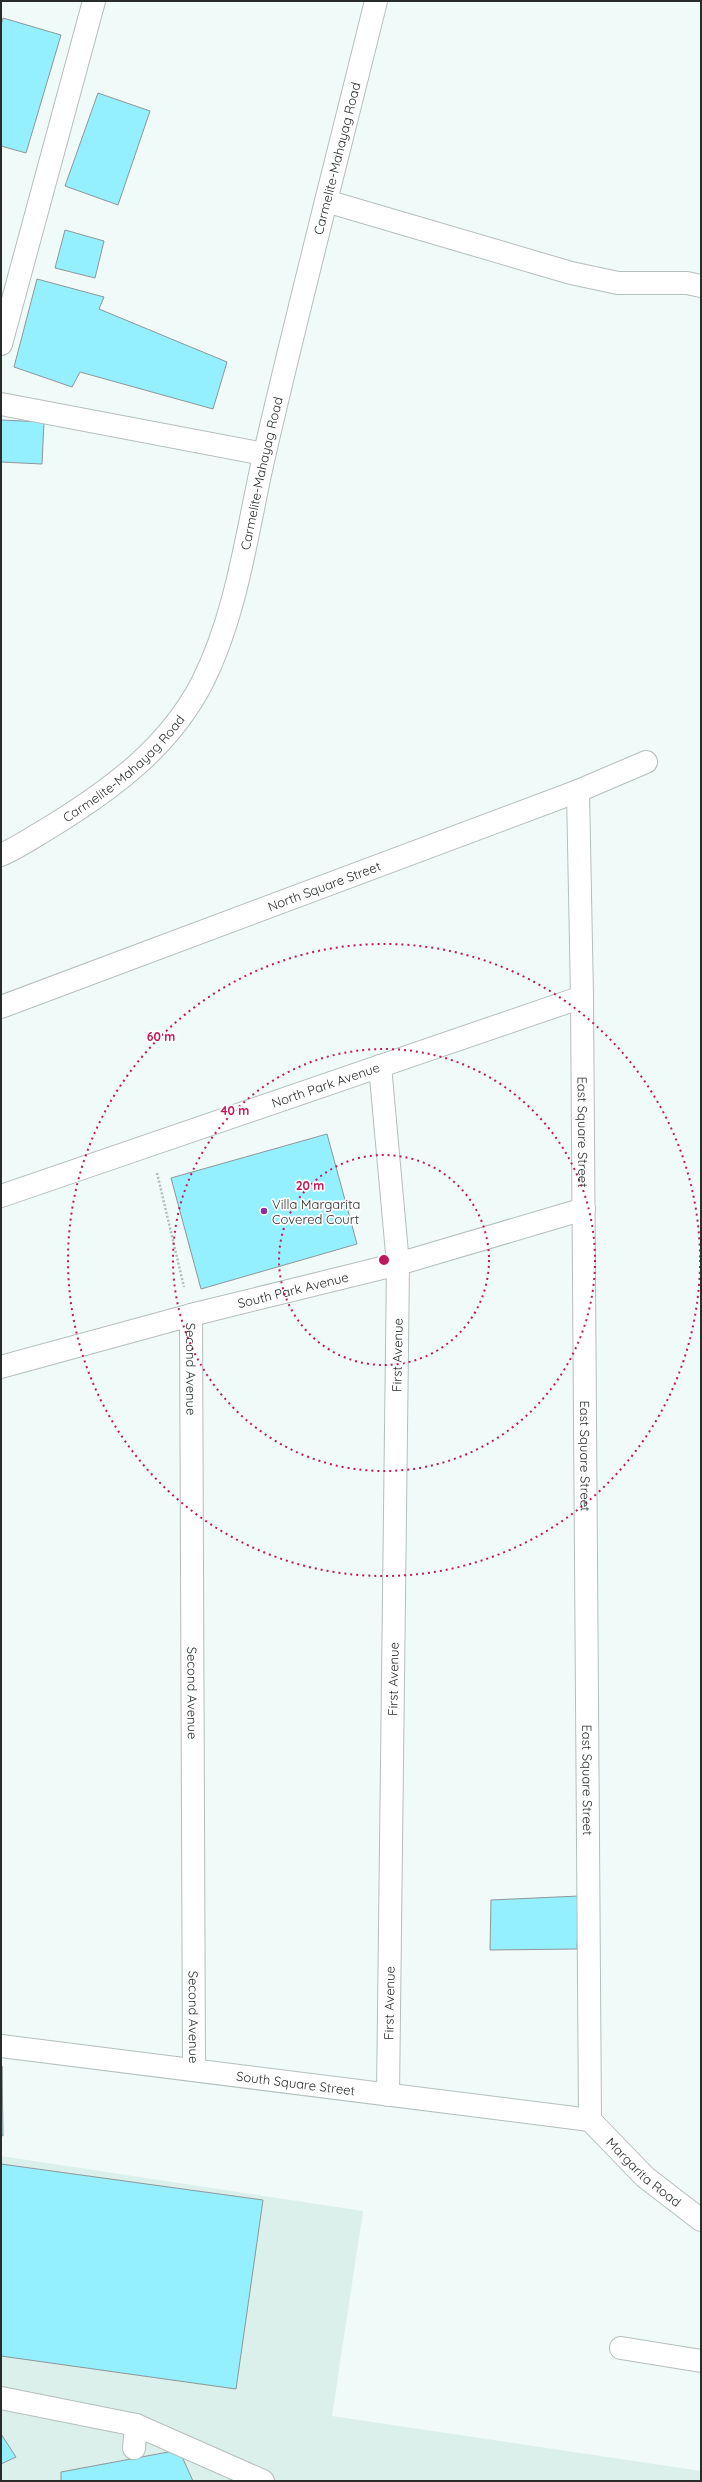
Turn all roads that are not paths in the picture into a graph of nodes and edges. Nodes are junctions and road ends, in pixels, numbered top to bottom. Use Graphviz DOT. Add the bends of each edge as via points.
graph roads {
  1 [pos="94,1"];
  2 [pos="376,1"];
  3 [pos="326,201"];
  4 [pos="701,286"];
  5 [pos="1,344"];
  6 [pos="1,404"];
  7 [pos="264,454"];
  8 [pos="646,762"];
  9 [pos="578,791"];
  10 [pos="1,855"];
  11 [pos="582,997"];
  12 [pos="1,1007"];
  13 [pos="380,1066"];
  14 [pos="1,1196"];
  15 [pos="584,1209"];
  16 [pos="398,1264"];
  17 [pos="191,1315"];
  18 [pos="1,1367"];
  19 [pos="1,2046"];
  20 [pos="194,2070"];
  21 [pos="388,2095"];
  22 [pos="590,2120"];
  23 [pos="701,2220"];
  24 [pos="621,2348"];
  25 [pos="701,2361"];
  26 [pos="1,2398"];
  27 [pos="136,2424"];
  28 [pos="134,2448"];
  29 [pos="263,2481"];
  1 -- 5 [label="street"];
  2 -- 3 [label="street, Carmelite-Mahayag Road"];
  3 -- 4 [label="street" via="571,273 618,283 687,283"];
  3 -- 7 [label="street, Carmelite-Mahayag Road"];
  6 -- 7 [label="street"];
  7 -- 10 [label="street, Carmelite-Mahayag Road" via="224,630 202,683 173,728 132,771 81,808"];
  8 -- 9 [label="street, North Square Street"];
  9 -- 11 [label="street, East Square Street"];
  9 -- 12 [label="street, North Square Street"];
  11 -- 13 [label="street, North Park Avenue"];
  11 -- 15 [label="street, East Square Street"];
  13 -- 14 [label="street, North Park Avenue"];
  13 -- 16 [label="street, First Avenue"];
  15 -- 16 [label="street, South Park Avenue"];
  15 -- 22 [label="street, East Square Street"];
  16 -- 17 [label="street, South Park Avenue"];
  16 -- 21 [label="street, First Avenue"];
  17 -- 18 [label="street, South Park Avenue"];
  17 -- 20 [label="street, Second Avenue"];
  19 -- 20 [label="street, South Square Street"];
  20 -- 21 [label="street, South Square Street"];
  21 -- 22 [label="street, South Square Street"];
  22 -- 23 [label="street, Margarita Road" via="645,2177"];
  24 -- 25 [label="street"];
  26 -- 27 [label="street"];
  27 -- 28 [label="street"];
  27 -- 29 [label="street"];
}
